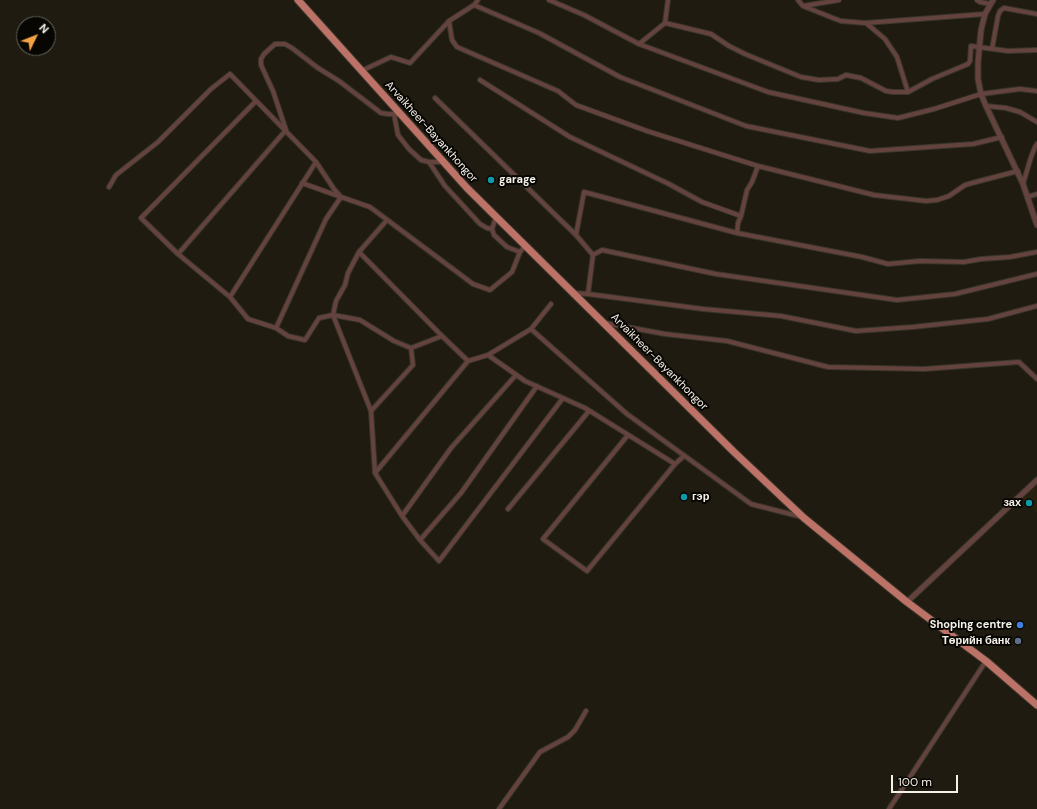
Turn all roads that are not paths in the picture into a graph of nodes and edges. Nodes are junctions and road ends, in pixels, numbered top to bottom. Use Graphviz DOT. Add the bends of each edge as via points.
graph roads {
  1 [pos="298,0"];
  2 [pos="478,0"];
  3 [pos="549,0"];
  4 [pos="668,0"];
  5 [pos="798,0"];
  6 [pos="839,0"];
  7 [pos="977,0"];
  8 [pos="991,2"];
  9 [pos="474,5"];
  10 [pos="802,6"];
  11 [pos="985,14"];
  12 [pos="1037,14"];
  13 [pos="450,21"];
  14 [pos="665,23"];
  15 [pos="865,23"];
  16 [pos="639,44"];
  17 [pos="979,47"];
  18 [pos="992,49"];
  19 [pos="1037,50"];
  20 [pos="361,71"];
  21 [pos="480,80"];
  22 [pos="1037,91"];
  23 [pos="908,92"];
  24 [pos="981,94"];
  25 [pos="435,98"];
  26 [pos="256,101"];
  27 [pos="986,106"];
  28 [pos="397,114"];
  29 [pos="1037,122"];
  30 [pos="286,130"];
  31 [pos="1002,137"];
  32 [pos="1037,144"];
  33 [pos="316,162"];
  34 [pos="429,162"];
  35 [pos="443,162"];
  36 [pos="758,166"];
  37 [pos="1018,171"];
  38 [pos="302,183"];
  39 [pos="1023,184"];
  40 [pos="109,187"];
  41 [pos="1037,194"];
  42 [pos="341,197"];
  43 [pos="1028,197"];
  44 [pos="741,216"];
  45 [pos="496,217"];
  46 [pos="387,220"];
  47 [pos="1037,225"];
  48 [pos="492,229"];
  49 [pos="737,233"];
  50 [pos="576,235"];
  51 [pos="525,246"];
  52 [pos="359,252"];
  53 [pos="520,252"];
  54 [pos="1037,252"];
  55 [pos="178,254"];
  56 [pos="592,255"];
  57 [pos="1037,274"];
  58 [pos="573,293"];
  59 [pos="588,294"];
  60 [pos="230,296"];
  61 [pos="550,304"];
  62 [pos="1037,306"];
  63 [pos="333,316"];
  64 [pos="603,323"];
  65 [pos="276,328"];
  66 [pos="531,330"];
  67 [pos="442,336"];
  68 [pos="411,348"];
  69 [pos="488,355"];
  70 [pos="468,361"];
  71 [pos="516,375"];
  72 [pos="1036,377"];
  73 [pos="536,386"];
  74 [pos="563,398"];
  75 [pos="371,411"];
  76 [pos="589,411"];
  77 [pos="628,435"];
  78 [pos="684,456"];
  79 [pos="675,464"];
  80 [pos="375,474"];
  81 [pos="1037,480"];
  82 [pos="508,509"];
  83 [pos="402,516"];
  84 [pos="804,518"];
  85 [pos="420,540"];
  86 [pos="907,602"];
  87 [pos="986,661"];
  88 [pos="1037,705"];
  89 [pos="586,711"];
  90 [pos="499,809"];
  91 [pos="888,809"];
  1 -- 20 [label="highway, Arvaikheer-Bayankhongor"];
  2 -- 9 [label="street"];
  3 -- 16 [label="street"];
  4 -- 14 [label="street"];
  5 -- 10 [label="street"];
  6 -- 10 [label="street"];
  7 -- 8 [label="street"];
  8 -- 11 [label="street"];
  9 -- 13 [label="street"];
  9 -- 31 [label="street" via="539,33 620,77 746,126 870,151 973,144"];
  10 -- 15 [label="street" via="841,21"];
  11 -- 15 [label="street"];
  11 -- 17 [label="street"];
  12 -- 18 [label="street" via="1004,8 998,16"];
  13 -- 20 [label="street" via="410,63 390,57"];
  13 -- 36 [label="street" via="452,40 457,47 558,91 576,105 646,131"];
  14 -- 16 [label="street"];
  14 -- 23 [label="street" via="711,34 745,54 801,77 819,80 838,79 846,75 861,78 886,91"];
  15 -- 23 [label="street" via="885,39 897,57"];
  16 -- 24 [label="street" via="768,92 898,118"];
  17 -- 18 [label="street"];
  17 -- 23 [label="street" via="971,46 968,64"];
  17 -- 24 [label="street" via="978,79"];
  18 -- 19 [label="street"];
  20 -- 28 [label="highway, Arvaikheer-Bayankhongor"];
  21 -- 44 [label="street" via="570,136 702,202"];
  22 -- 24 [label="street"];
  24 -- 27 [label="street"];
  25 -- 50 [label="street"];
  26 -- 30 [label="street"];
  26 -- 40 [label="street" via="230,74 158,142 116,176"];
  26 -- 55 [label="street" via="140,218"];
  27 -- 29 [label="street" via="1020,112"];
  27 -- 31 [label="street"];
  28 -- 30 [label="street" via="381,113 292,48 285,44 275,44 264,54 261,65"];
  28 -- 34 [label="street" via="398,135 421,160"];
  28 -- 35 [label="highway, Arvaikheer-Bayankhongor"];
  30 -- 33 [label="street"];
  30 -- 55 [label="street"];
  31 -- 37 [label="street"];
  32 -- 39 [label="street"];
  33 -- 38 [label="street"];
  33 -- 42 [label="street"];
  34 -- 35 [label="street"];
  34 -- 48 [label="street" via="446,186 480,224"];
  35 -- 45 [label="highway, Arvaikheer-Bayankhongor"];
  36 -- 37 [label="street" via="874,195 926,201 949,196 965,185"];
  36 -- 44 [label="street" via="747,190"];
  37 -- 39 [label="street"];
  38 -- 42 [label="street"];
  38 -- 60 [label="street"];
  39 -- 43 [label="street"];
  41 -- 43 [label="street"];
  42 -- 46 [label="street" via="370,207"];
  42 -- 65 [label="street" via="326,220"];
  43 -- 47 [label="street"];
  44 -- 49 [label="street"];
  45 -- 48 [label="street"];
  45 -- 51 [label="highway, Arvaikheer-Bayankhongor"];
  46 -- 52 [label="street"];
  46 -- 53 [label="street" via="473,284 490,290 512,272"];
  48 -- 53 [label="street" via="494,235 507,247"];
  49 -- 50 [label="street" via="584,192"];
  49 -- 54 [label="street" via="888,264 920,261 964,262"];
  50 -- 56 [label="street"];
  51 -- 53 [label="street"];
  51 -- 58 [label="highway, Arvaikheer-Bayankhongor"];
  52 -- 63 [label="street" via="348,273 346,285 336,301"];
  52 -- 67 [label="street"];
  55 -- 60 [label="street"];
  56 -- 57 [label="street" via="602,250 716,274 897,300 955,294"];
  56 -- 59 [label="street"];
  58 -- 59 [label="street"];
  58 -- 64 [label="highway, Arvaikheer-Bayankhongor"];
  59 -- 62 [label="street" via="695,309 781,316 856,330 913,327 988,318"];
  60 -- 65 [label="street" via="248,319"];
  61 -- 66 [label="street"];
  63 -- 65 [label="street" via="320,318 305,340 288,336"];
  63 -- 68 [label="street" via="360,320 394,341"];
  63 -- 75 [label="street"];
  64 -- 72 [label="street" via="727,341 828,367 924,369 1019,362"];
  64 -- 84 [label="highway, Arvaikheer-Bayankhongor"];
  66 -- 69 [label="street"];
  66 -- 78 [label="street" via="627,414"];
  67 -- 68 [label="street"];
  67 -- 70 [label="street"];
  68 -- 75 [label="street" via="413,365"];
  69 -- 70 [label="street"];
  69 -- 71 [label="street"];
  70 -- 80 [label="street"];
  71 -- 73 [label="street"];
  71 -- 83 [label="street" via="451,448"];
  73 -- 74 [label="street"];
  73 -- 85 [label="street" via="461,493"];
  74 -- 76 [label="street"];
  74 -- 85 [label="street" via="438,561"];
  75 -- 80 [label="street"];
  76 -- 77 [label="street"];
  76 -- 82 [label="street"];
  77 -- 79 [label="street"];
  77 -- 79 [label="street" via="544,539 587,571"];
  78 -- 79 [label="street"];
  78 -- 84 [label="street" via="751,504"];
  80 -- 83 [label="street"];
  81 -- 86 [label="street"];
  83 -- 85 [label="street"];
  84 -- 86 [label="highway, Arvaikheer-Bayankhongor"];
  86 -- 87 [label="highway, Arvaikheer-Bayankhongor"];
  87 -- 88 [label="highway, Arvaikheer-Bayankhongor"];
  87 -- 91 [label="street"];
  89 -- 90 [label="street" via="568,737 540,752"];
}
